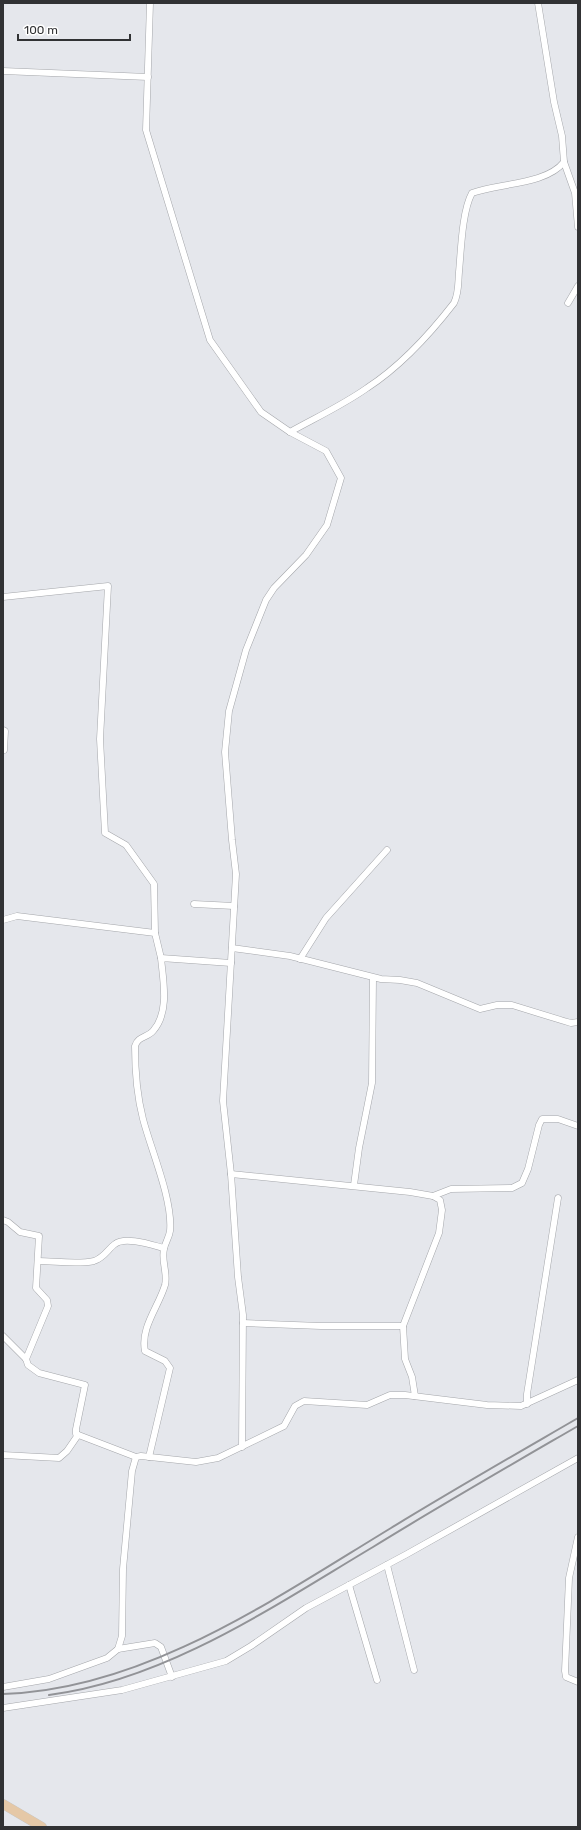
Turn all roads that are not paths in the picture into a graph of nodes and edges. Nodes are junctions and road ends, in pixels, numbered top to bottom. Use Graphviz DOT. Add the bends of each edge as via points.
graph roads {
  1 [pos="150,3"];
  2 [pos="538,3"];
  3 [pos="3,71"];
  4 [pos="148,77"];
  5 [pos="564,162"];
  6 [pos="578,227"];
  7 [pos="578,286"];
  8 [pos="568,303"];
  9 [pos="290,432"];
  10 [pos="3,597"];
  11 [pos="3,730"];
  12 [pos="4,750"];
  13 [pos="387,850"];
  14 [pos="194,904"];
  15 [pos="234,906"];
  16 [pos="3,920"];
  17 [pos="155,933"];
  18 [pos="232,948"];
  19 [pos="162,958"];
  20 [pos="300,959"];
  21 [pos="231,963"];
  22 [pos="372,978"];
  23 [pos="578,1022"];
  24 [pos="578,1126"];
  25 [pos="231,1174"];
  26 [pos="354,1185"];
  27 [pos="433,1196"];
  28 [pos="558,1198"];
  29 [pos="3,1220"];
  30 [pos="164,1248"];
  31 [pos="38,1261"];
  32 [pos="243,1323"];
  33 [pos="402,1326"];
  34 [pos="3,1336"];
  35 [pos="26,1359"];
  36 [pos="578,1380"];
  37 [pos="415,1396"];
  38 [pos="527,1404"];
  39 [pos="78,1435"];
  40 [pos="242,1446"];
  41 [pos="3,1455"];
  42 [pos="136,1457"];
  43 [pos="148,1457"];
  44 [pos="578,1458"];
  45 [pos="578,1537"];
  46 [pos="386,1565"];
  47 [pos="349,1585"];
  48 [pos="118,1649"];
  49 [pos="414,1670"];
  50 [pos="172,1677"];
  51 [pos="377,1680"];
  52 [pos="578,1682"];
  53 [pos="3,1687"];
  54 [pos="3,1708"];
  55 [pos="3,1804"];
  56 [pos="42,1827"];
  1 -- 4 [label="street"];
  2 -- 5 [label="street" via="562,136"];
  3 -- 4 [label="street"];
  4 -- 9 [label="street" via="146,130 210,340 261,412"];
  5 -- 6 [label="street" via="573,184"];
  5 -- 9 [label="street" via="542,176 472,193 460,253 458,295 454,303 417,346 392,370 367,388"];
  7 -- 8 [label="street"];
  9 -- 15 [label="street" via="326,451 341,478 327,525 306,555 266,600 246,650 229,711 225,752 236,874"];
  10 -- 17 [label="street" via="108,586 100,739 105,833 126,845 154,884"];
  11 -- 12 [label="street"];
  13 -- 20 [label="street" via="326,918"];
  14 -- 15 [label="street"];
  15 -- 18 [label="street"];
  16 -- 17 [label="street" via="18,916"];
  17 -- 19 [label="street"];
  18 -- 20 [label="street"];
  18 -- 21 [label="street"];
  19 -- 21 [label="street"];
  19 -- 30 [label="street" via="164,997 160,1018 154,1030 138,1040 135,1046 143,1118 162,1180 169,1219 170,1231"];
  20 -- 22 [label="street"];
  21 -- 25 [label="street" via="223,1101"];
  22 -- 23 [label="street" via="417,983 480,1009 512,1005 571,1023"];
  22 -- 26 [label="street" via="372,1083"];
  24 -- 27 [label="street" via="558,1119 542,1119 522,1183 512,1188 451,1189"];
  25 -- 26 [label="street"];
  25 -- 32 [label="street"];
  26 -- 27 [label="street"];
  27 -- 33 [label="street" via="440,1200 442,1206 439,1232"];
  28 -- 38 [label="street"];
  29 -- 31 [label="street" via="20,1232 38,1235"];
  30 -- 31 [label="street" via="122,1241 117,1242 102,1257 92,1261"];
  30 -- 43 [label="street" via="166,1280 150,1320 144,1349 165,1361 170,1372"];
  31 -- 35 [label="street" via="36,1288 47,1300 48,1306"];
  32 -- 33 [label="street"];
  32 -- 40 [label="street"];
  33 -- 37 [label="street" via="405,1359 412,1377"];
  34 -- 35 [label="street"];
  35 -- 39 [label="street" via="28,1365 39,1373 85,1385 76,1429"];
  36 -- 38 [label="street"];
  37 -- 38 [label="street" via="488,1405"];
  37 -- 40 [label="street" via="390,1395 367,1405 304,1401 295,1406 284,1426"];
  39 -- 41 [label="street" via="59,1458"];
  39 -- 42 [label="street"];
  40 -- 43 [label="street" via="218,1458 202,1461"];
  42 -- 43 [label="street"];
  42 -- 48 [label="street" via="132,1471 123,1569 122,1636"];
  44 -- 46 [label="street"];
  45 -- 52 [label="street" via="569,1578 565,1671 566,1677"];
  46 -- 47 [label="street"];
  46 -- 49 [label="street"];
  47 -- 50 [label="street" via="306,1608 226,1661"];
  47 -- 51 [label="street"];
  48 -- 50 [label="street" via="155,1643 161,1647"];
  48 -- 53 [label="street" via="107,1658 49,1679"];
  50 -- 54 [label="street" via="101,1694"];
  55 -- 56 [label="main road"];
}
